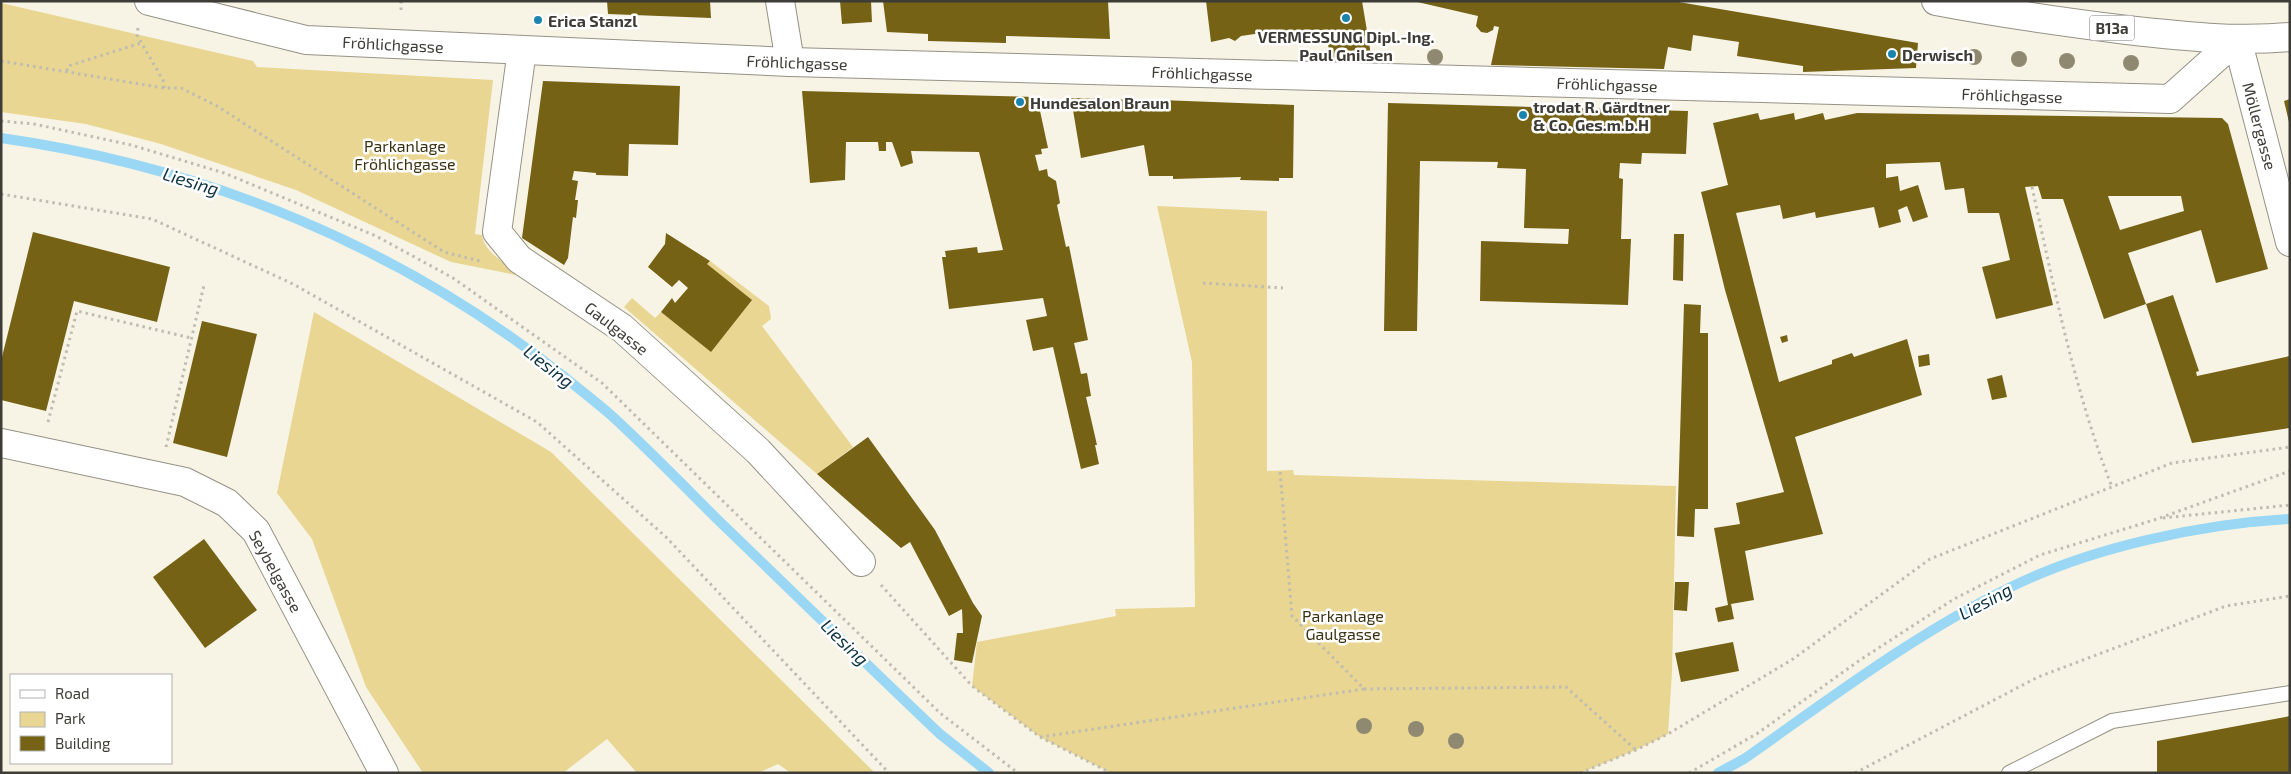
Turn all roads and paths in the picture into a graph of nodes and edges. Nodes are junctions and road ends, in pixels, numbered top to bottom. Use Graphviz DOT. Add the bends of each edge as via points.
graph roads {
  1 [pos="780,1"];
  2 [pos="1936,1"];
  3 [pos="144,12"];
  4 [pos="2290,37"];
  5 [pos="2237,39"];
  6 [pos="141,43"];
  7 [pos="522,50"];
  8 [pos="1,61"];
  9 [pos="790,62"];
  10 [pos="67,71"];
  11 [pos="164,88"];
  12 [pos="1,121"];
  13 [pos="2032,187"];
  14 [pos="1,194"];
  15 [pos="2290,242"];
  16 [pos="519,259"];
  17 [pos="1203,283"];
  18 [pos="204,285"];
  19 [pos="1283,288"];
  20 [pos="192,338"];
  21 [pos="53,403"];
  22 [pos="1,443"];
  23 [pos="2290,447"];
  24 [pos="1280,470"];
  25 [pos="2290,471"];
  26 [pos="159,477"];
  27 [pos="2112,486"];
  28 [pos="2290,505"];
  29 [pos="2157,519"];
  30 [pos="861,562"];
  31 [pos="2290,596"];
  32 [pos="1364,689"];
  33 [pos="2290,693"];
  34 [pos="1040,737"];
  35 [pos="1636,750"];
  36 [pos="384,773"];
  37 [pos="890,773"];
  38 [pos="1018,773"];
  39 [pos="1111,773"];
  40 [pos="1580,773"];
  41 [pos="1689,773"];
  42 [pos="1855,773"];
  43 [pos="2009,773"];
  1 -- 9 [label="street"];
  2 -- 5 [label="street, B13a" via="2033,19"];
  3 -- 6 [label="path" via="137,35"];
  3 -- 7 [label="street, Fröhlichgasse" via="306,40"];
  4 -- 5 [label="street, B13a"];
  5 -- 9 [label="street, Fröhlichgasse" via="2170,99"];
  5 -- 15 [label="street, Möllergasse"];
  6 -- 10 [label="path" via="68,66"];
  6 -- 11 [label="path" via="164,82"];
  7 -- 9 [label="street, Fröhlichgasse"];
  7 -- 16 [label="street, Gaulgasse" via="496,232"];
  8 -- 10 [label="path"];
  10 -- 11 [label="path"];
  11 -- 16 [label="path" via="181,88 217,106 444,252 492,263"];
  12 -- 38 [label="path" via="34,124 131,145 224,173 376,236 453,278 602,383 940,713"];
  13 -- 27 [label="path" via="2064,330"];
  14 -- 37 [label="path" via="152,219 294,284 537,422 666,537"];
  16 -- 30 [label="street, Gaulgasse" via="629,335 758,451"];
  17 -- 19 [label="path"];
  18 -- 20 [label="path"];
  20 -- 21 [label="path" via="77,311"];
  20 -- 26 [label="path"];
  22 -- 26 [label="street, Seybelgasse"];
  23 -- 27 [label="path" via="2172,463"];
  24 -- 32 [label="path" via="1292,616"];
  25 -- 29 [label="path"];
  26 -- 36 [label="street, Seybelgasse" via="185,482 227,503 256,531"];
  27 -- 35 [label="path" via="1930,559 1793,659"];
  28 -- 29 [label="path"];
  29 -- 41 [label="path" via="2040,555 1954,598 1758,733"];
  30 -- 34 [label="path" via="972,686"];
  31 -- 42 [label="path" via="2226,606 2038,677"];
  32 -- 34 [label="path"];
  32 -- 35 [label="path" via="1566,686"];
  33 -- 43 [label="lane" via="2112,721"];
  34 -- 39 [label="path"];
  35 -- 40 [label="path"];
}
